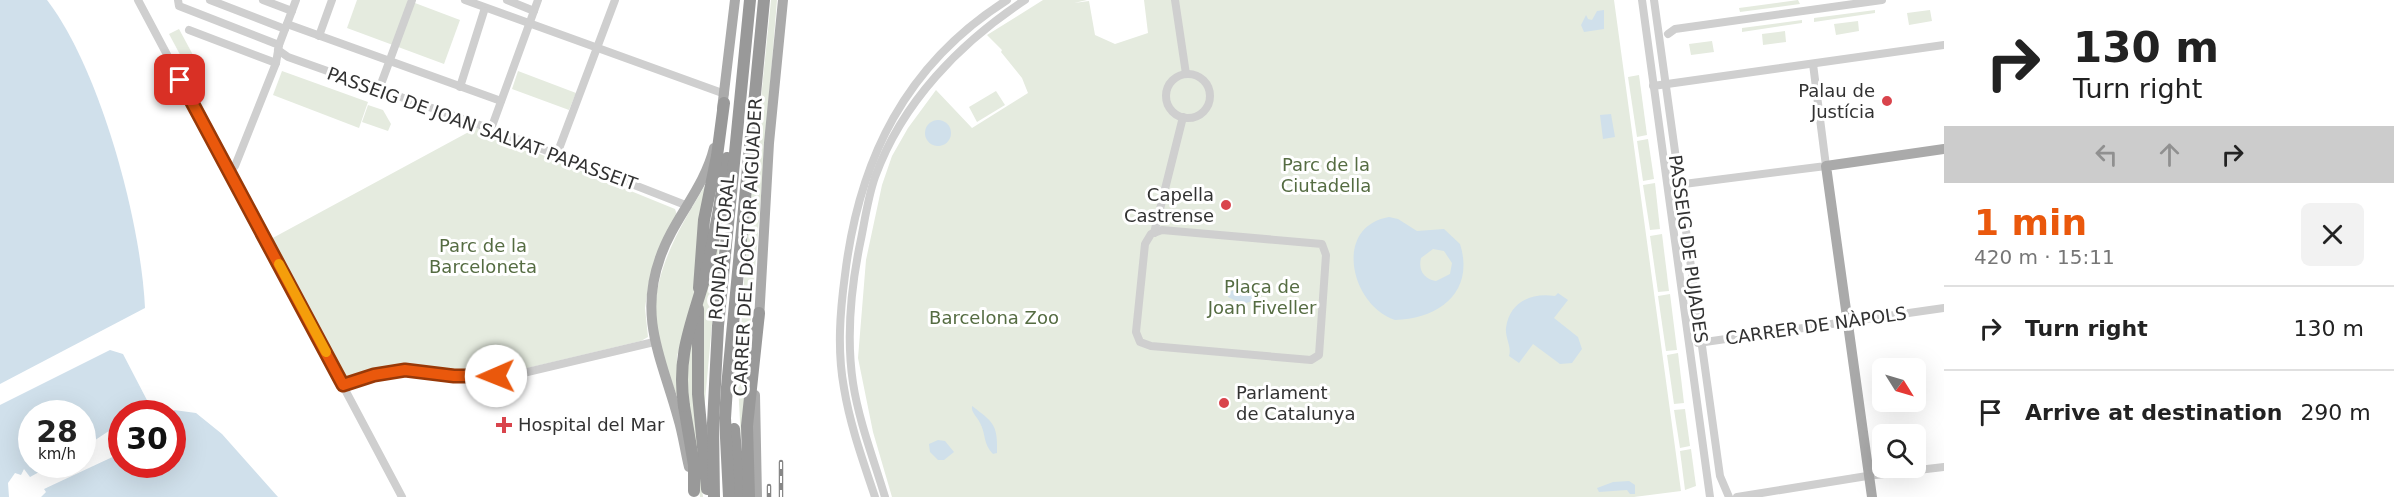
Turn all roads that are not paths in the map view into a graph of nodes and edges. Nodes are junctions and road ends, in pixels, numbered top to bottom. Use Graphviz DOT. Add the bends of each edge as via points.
graph roads {
  1 [pos="138,0"];
  2 [pos="210,0"];
  3 [pos="263,0"];
  4 [pos="296,0"];
  5 [pos="332,0"];
  6 [pos="412,0"];
  7 [pos="465,0"];
  8 [pos="507,0"];
  9 [pos="538,0"];
  10 [pos="615,0"];
  11 [pos="735,0"];
  12 [pos="750,0"];
  13 [pos="764,0"];
  14 [pos="783,0"];
  15 [pos="1007,0"];
  16 [pos="1025,0"];
  17 [pos="1175,0"];
  18 [pos="1642,0"];
  19 [pos="1654,0"];
  20 [pos="1882,0"];
  21 [pos="178,2"];
  22 [pos="292,11"];
  23 [pos="484,11"];
  24 [pos="534,11"];
  25 [pos="530,24"];
  26 [pos="286,26"];
  27 [pos="189,30"];
  28 [pos="1668,34"];
  29 [pos="319,36"];
  30 [pos="1944,45"];
  31 [pos="279,47"];
  32 [pos="598,48"];
  33 [pos="389,62"];
  34 [pos="276,63"];
  35 [pos="1813,64"];
  36 [pos="1186,74"];
  37 [pos="381,84"];
  38 [pos="1665,85"];
  39 [pos="1653,86"];
  40 [pos="460,87"];
  41 [pos="741,95"];
  42 [pos="724,98"];
  43 [pos="501,101"];
  44 [pos="1184,117"];
  45 [pos="491,129"];
  46 [pos="1944,149"];
  47 [pos="557,154"];
  48 [pos="235,166"];
  49 [pos="1826,166"];
  50 [pos="1679,184"];
  51 [pos="1667,187"];
  52 [pos="688,206"];
  53 [pos="1154,233"];
  54 [pos="737,292"];
  55 [pos="1944,308"];
  56 [pos="759,313"];
  57 [pos="1848,320"];
  58 [pos="654,342"];
  59 [pos="1701,342"];
  60 [pos="1689,344"];
  61 [pos="343,385"];
  62 [pos="1944,467"];
  63 [pos="1867,476"];
  64 [pos="694,494"];
  65 [pos="402,497"];
  66 [pos="708,497"];
  67 [pos="714,497"];
  68 [pos="729,497"];
  69 [pos="740,497"];
  70 [pos="749,497"];
  71 [pos="757,497"];
  72 [pos="874,497"];
  73 [pos="885,497"];
  74 [pos="1710,497"];
  75 [pos="1729,497"];
  76 [pos="1737,497"];
  77 [pos="1872,497"];
  1 -- 61 [label="street"];
  2 -- 26 [label="street"];
  3 -- 22 [label="street"];
  4 -- 22 [label="street"];
  5 -- 29 [label="street"];
  6 -- 33 [label="street"];
  7 -- 25 [label="street"];
  8 -- 24 [label="street"];
  9 -- 24 [label="street"];
  10 -- 32 [label="street"];
  11 -- 42 [label="main road, CARRER DEL DOCTOR AIGUADER"];
  12 -- 41 [label="highway, RONDA LITORAL"];
  13 -- 54 [label="highway, RONDA LITORAL"];
  14 -- 56 [label="main road, CARRER DEL DOCTOR AIGUADER" via="769,143"];
  15 -- 72 [label="street" via="952,43 924,73 893,116 862,187 847,260 839,334 843,388"];
  16 -- 73 [label="street" via="991,22 935,76 906,116 875,178 856,263 850,334 853,384"];
  17 -- 36 [label="street"];
  18 -- 39 [label="street, PASSEIG DE PUJADES"];
  19 -- 38 [label="street, PASSEIG DE PUJADES"];
  20 -- 28 [label="street" via="1675,29"];
  21 -- 31 [label="street, PASSEIG DE JOAN SALVAT PAPASSEIT"];
  22 -- 26 [label="street"];
  23 -- 40 [label="street"];
  24 -- 25 [label="street"];
  25 -- 32 [label="street"];
  25 -- 43 [label="street"];
  26 -- 29 [label="street"];
  26 -- 31 [label="street"];
  27 -- 34 [label="street"];
  29 -- 33 [label="street"];
  30 -- 35 [label="street"];
  31 -- 34 [label="street"];
  31 -- 45 [label="street, PASSEIG DE JOAN SALVAT PAPASSEIT" via="288,57"];
  32 -- 42 [label="street"];
  32 -- 47 [label="street"];
  33 -- 37 [label="street"];
  33 -- 40 [label="street"];
  34 -- 48 [label="street"];
  35 -- 38 [label="street"];
  35 -- 49 [label="street"];
  36 -- 44 [label="street" via="1174,80 1166,98 1172,111"];
  36 -- 44 [label="street" via="1199,77 1210,94 1202,112"];
  38 -- 39 [label="street"];
  38 -- 50 [label="street, PASSEIG DE PUJADES"];
  39 -- 51 [label="street, PASSEIG DE PUJADES"];
  40 -- 43 [label="street"];
  41 -- 64 [label="highway, bridge" via="712,251 684,348 681,384 694,465"];
  41 -- 67 [label="highway, RONDA LITORAL" via="718,326"];
  42 -- 52 [label="main road, CARRER DEL DOCTOR AIGUADER" via="712,155"];
  42 -- 66 [label="highway" via="704,220 697,327 701,447"];
  43 -- 45 [label="street"];
  44 -- 53 [label="street"];
  45 -- 47 [label="street, PASSEIG DE JOAN SALVAT PAPASSEIT"];
  46 -- 49 [label="main road"];
  47 -- 52 [label="street, PASSEIG DE JOAN SALVAT PAPASSEIT"];
  49 -- 50 [label="street"];
  49 -- 57 [label="main road"];
  50 -- 51 [label="street"];
  50 -- 59 [label="street, PASSEIG DE PUJADES"];
  51 -- 60 [label="street, PASSEIG DE PUJADES"];
  52 -- 58 [label="main road, CARRER DEL DOCTOR AIGUADER" via="659,259 651,312"];
  53 -- 53 [label="street" via="1145,244 1136,332 1140,342 1311,360 1319,355 1326,255 1322,244 1162,230"];
  54 -- 68 [label="highway, RONDA LITORAL" via="725,418"];
  54 -- 69 [label="highway" via="733,402"];
  55 -- 57 [label="street, CARRER DE NÀPOLS"];
  56 -- 70 [label="highway" via="747,426"];
  56 -- 71 [label="main road, CARRER DEL DOCTOR AIGUADER" via="754,435"];
  57 -- 59 [label="street, CARRER DE NÀPOLS"];
  57 -- 63 [label="main road"];
  58 -- 61 [label="street" via="519,374 473,377 405,370"];
  58 -- 64 [label="main road, CARRER DEL DOCTOR AIGUADER" via="679,418"];
  59 -- 60 [label="street, CARRER DE NÀPOLS"];
  59 -- 75 [label="street, PASSEIG DE PUJADES" via="1720,476"];
  60 -- 74 [label="street, PASSEIG DE PUJADES"];
  61 -- 65 [label="street"];
  62 -- 63 [label="street"];
  63 -- 76 [label="street"];
  63 -- 77 [label="main road"];
}
